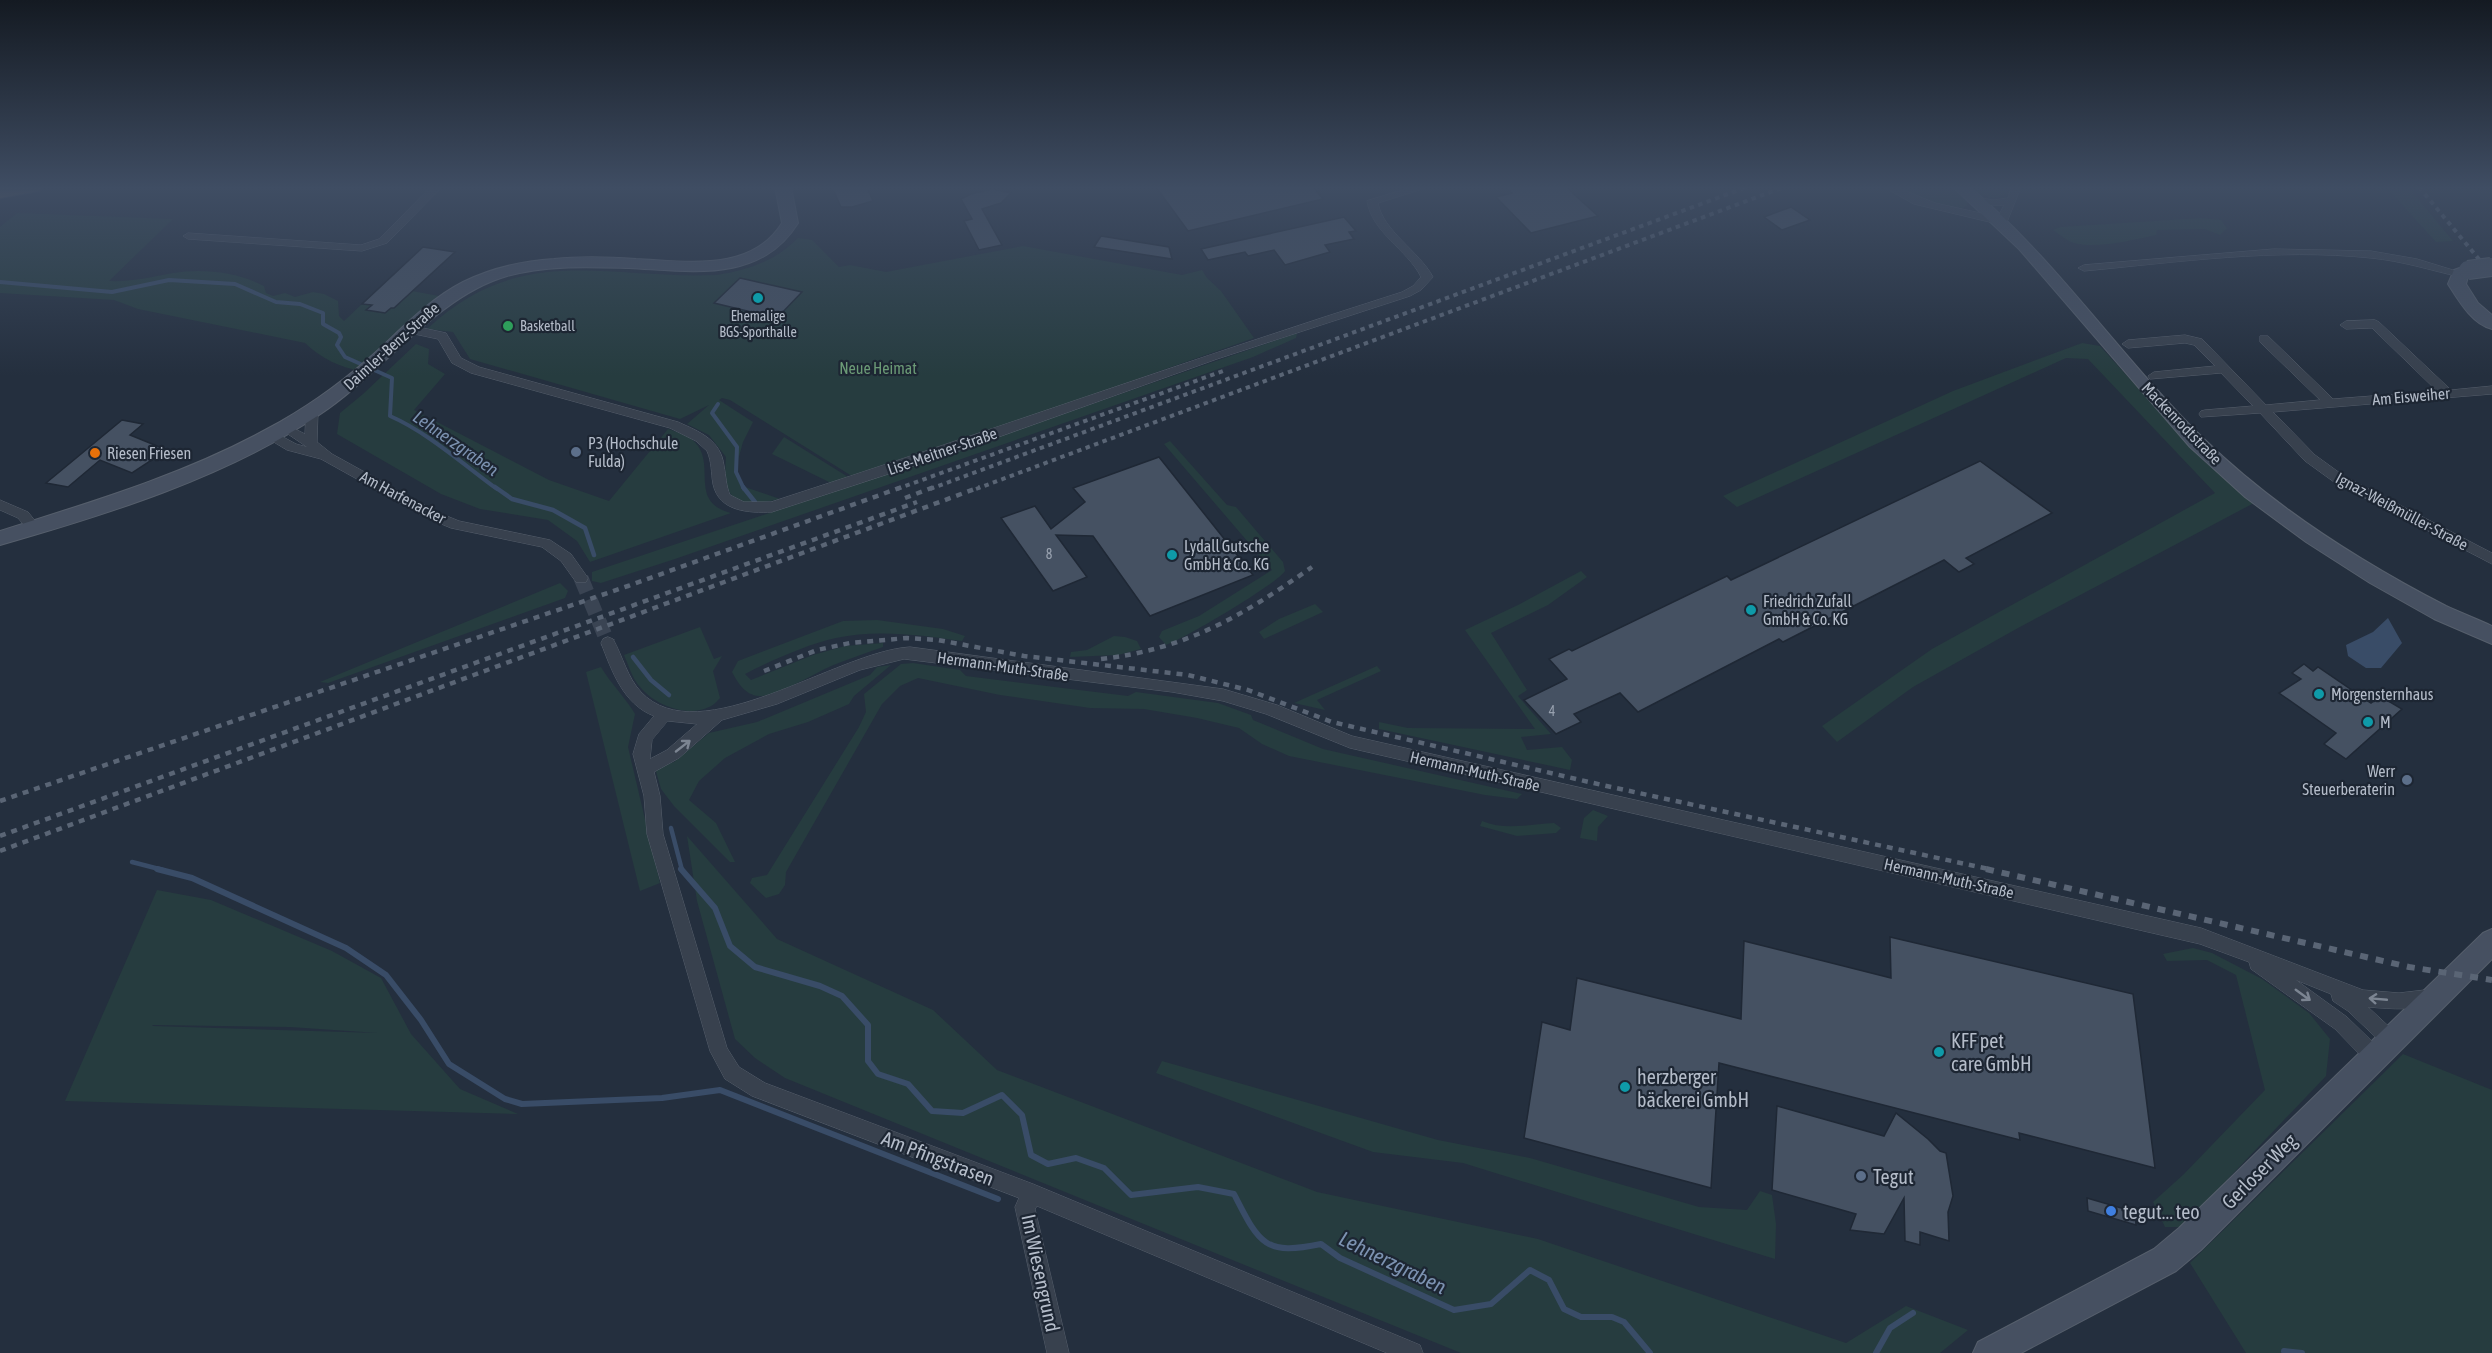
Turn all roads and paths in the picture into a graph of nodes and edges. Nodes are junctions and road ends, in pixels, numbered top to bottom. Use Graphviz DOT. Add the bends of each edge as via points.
graph roads {
  1 [pos="764,250"];
  2 [pos="1407,250"];
  3 [pos="2027,250"];
  4 [pos="2491,267"];
  5 [pos="2084,268"];
  6 [pos="2464,272"];
  7 [pos="2492,324"];
  8 [pos="2346,325"];
  9 [pos="409,329"];
  10 [pos="2264,339"];
  11 [pos="2128,345"];
  12 [pos="2225,369"];
  13 [pos="2154,376"];
  14 [pos="2492,390"];
  15 [pos="2446,393"];
  16 [pos="2330,403"];
  17 [pos="2264,409"];
  18 [pos="312,411"];
  19 [pos="2205,414"];
  20 [pos="278,432"];
  21 [pos="311,443"];
  22 [pos="327,457"];
  23 [pos="0,505"];
  24 [pos="33,527"];
  25 [pos="0,538"];
  26 [pos="2492,559"];
  27 [pos="579,574"];
  28 [pos="2443,613"];
  29 [pos="2492,636"];
  30 [pos="2492,645"];
  31 [pos="611,650"];
  32 [pos="664,714"];
  33 [pos="717,716"];
  34 [pos="645,769"];
  35 [pos="2492,941"];
  36 [pos="2237,950"];
  37 [pos="2317,980"];
  38 [pos="2436,996"];
  39 [pos="2383,1048"];
  40 [pos="1033,1194"];
  41 [pos="1058,1353"];
  42 [pos="1412,1353"];
  43 [pos="1989,1353"];
  1 -- 9 [label="street, Daimler-Benz-Straße" via="750,258 708,267 596,261 535,265 460,290"];
  2 -- 9 [label="street, Lise-Meitner-Straße" via="1427,277 1406,294 772,507 752,508 729,500 722,492 719,464 712,448 695,434 475,370 456,360 442,336"];
  3 -- 28 [label="street, Mackenrodtstraße" via="2168,411 2221,464 2323,542"];
  4 -- 6 [label="street, bridge"];
  5 -- 6 [label="street" via="2285,251 2413,259"];
  6 -- 7 [label="street" via="2457,284 2471,306"];
  8 -- 15 [label="street" via="2374,324"];
  9 -- 18 [label="street, Daimler-Benz-Straße" via="361,374"];
  10 -- 16 [label="street"];
  11 -- 12 [label="street" via="2191,339"];
  12 -- 13 [label="street"];
  12 -- 17 [label="street"];
  14 -- 15 [label="street, Am Eisweiher"];
  15 -- 16 [label="street, Am Eisweiher"];
  16 -- 17 [label="street, Am Eisweiher"];
  17 -- 19 [label="street, Am Eisweiher"];
  17 -- 26 [label="street, Ignaz-Weißmüller-Straße" via="2310,458 2338,479"];
  18 -- 20 [label="street, Daimler-Benz-Straße"];
  18 -- 21 [label="street"];
  20 -- 21 [label="street, Am Harfenacker"];
  20 -- 22 [label="street, Am Harfenacker" via="292,447"];
  20 -- 24 [label="street, Daimler-Benz-Straße" via="178,480"];
  21 -- 22 [label="street, Am Harfenacker"];
  22 -- 27 [label="street, Am Harfenacker" via="456,525 545,543 559,550"];
  23 -- 24 [label="street" via="23,515"];
  24 -- 25 [label="street, Daimler-Benz-Straße"];
  28 -- 29 [label="street, Mackenrodtstraße"];
  28 -- 30 [label="street, Mackenrodtstraße"];
  31 -- 32 [label="street, Hermann-Muth-Straße" via="631,693 652,710"];
  32 -- 33 [label="street, Hermann-Muth-Straße" via="689,718"];
  32 -- 34 [label="street" via="645,738 641,754"];
  34 -- 33 [label="street, Hermann-Muth-Straße, one-way" via="673,754"];
  33 -- 36 [label="street, Hermann-Muth-Straße" via="761,705 854,666 902,653 1183,688 1245,701 1350,742 2201,936"];
  34 -- 40 [label="street, Am Pfingstrasen" via="655,834 719,1051 732,1073 759,1090"];
  35 -- 38 [label="street, Gerloser Weg"];
  36 -- 37 [label="street, Hermann-Muth-Straße"];
  36 -- 39 [label="street, Hermann-Muth-Straße, one-way"];
  38 -- 37 [label="street, Hermann-Muth-Straße, one-way" via="2399,1001 2363,998"];
  37 -- 39 [label="street, Hermann-Muth-Straße" via="2354,1005"];
  38 -- 39 [label="street, Gerloser Weg"];
  39 -- 43 [label="street, Gerloser Weg" via="2164,1260"];
  40 -- 41 [label="street, Im Wiesengrund" via="1025,1207"];
  40 -- 42 [label="street, Am Pfingstrasen"];
}
